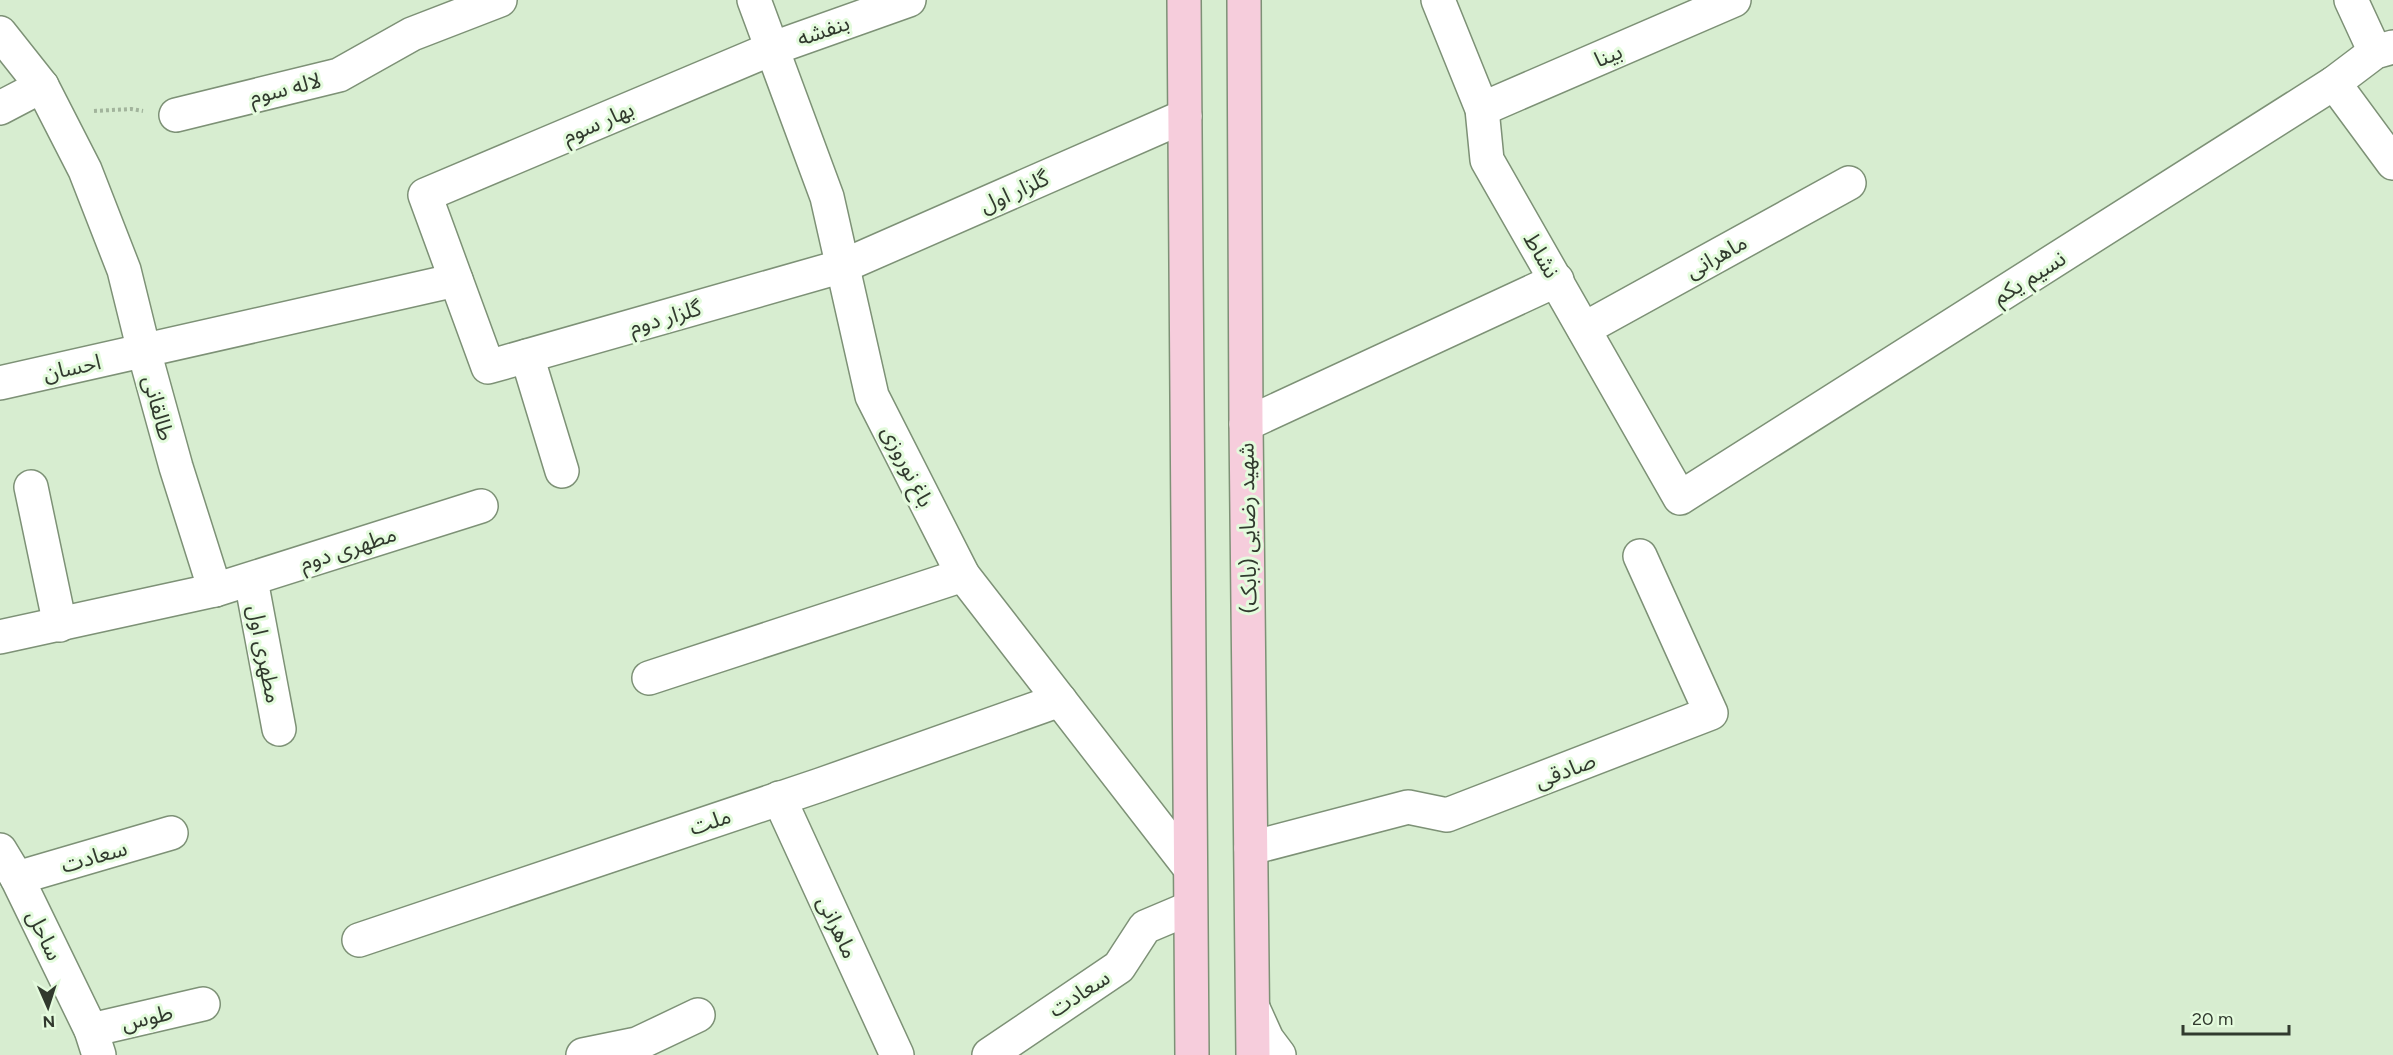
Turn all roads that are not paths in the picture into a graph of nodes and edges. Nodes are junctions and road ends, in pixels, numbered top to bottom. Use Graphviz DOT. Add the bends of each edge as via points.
graph roads {
  1 [pos="500,0"];
  2 [pos="754,0"];
  3 [pos="909,0"];
  4 [pos="1184,0"];
  5 [pos="1244,0"];
  6 [pos="1438,0"];
  7 [pos="1734,0"];
  8 [pos="2351,0"];
  9 [pos="0,33"];
  10 [pos="771,48"];
  11 [pos="2384,50"];
  12 [pos="2334,83"];
  13 [pos="49,100"];
  14 [pos="0,108"];
  15 [pos="1482,109"];
  16 [pos="176,115"];
  17 [pos="1185,116"];
  18 [pos="2393,163"];
  19 [pos="1849,183"];
  20 [pos="843,266"];
  21 [pos="456,280"];
  22 [pos="1557,280"];
  23 [pos="1584,329"];
  24 [pos="144,351"];
  25 [pos="527,356"];
  26 [pos="0,382"];
  27 [pos="1246,424"];
  28 [pos="562,471"];
  29 [pos="31,487"];
  30 [pos="1680,498"];
  31 [pos="481,506"];
  32 [pos="1640,556"];
  33 [pos="963,575"];
  34 [pos="251,580"];
  35 [pos="215,590"];
  36 [pos="60,625"];
  37 [pos="0,637"];
  38 [pos="649,678"];
  39 [pos="1060,700"];
  40 [pos="279,729"];
  41 [pos="779,798"];
  42 [pos="171,833"];
  43 [pos="1251,848"];
  44 [pos="0,850"];
  45 [pos="1190,868"];
  46 [pos="17,878"];
  47 [pos="1191,908"];
  48 [pos="358,940"];
  49 [pos="203,1004"];
  50 [pos="1253,1008"];
  51 [pos="698,1015"];
  52 [pos="95,1042"];
  53 [pos="583,1055"];
  54 [pos="897,1055"];
  55 [pos="989,1055"];
  56 [pos="1192,1055"];
  57 [pos="1253,1055"];
  58 [pos="1280,1055"];
  1 -- 16 [label="street, لاله سوم" via="412,34 339,75"];
  2 -- 10 [label="street, باغ نوروزی"];
  3 -- 10 [label="street, بنفشه"];
  4 -- 17 [label="main road"];
  5 -- 27 [label="main road, شهید رضایی (بابک)"];
  6 -- 15 [label="street, نشاط"];
  7 -- 15 [label="street, بینا"];
  8 -- 11 [label="street"];
  9 -- 13 [label="street, طالقانی"];
  10 -- 20 [label="street, باغ نوروزی" via="827,197"];
  10 -- 21 [label="street, بهار سوم" via="425,195"];
  11 -- 12 [label="street, نسیم یکم"];
  12 -- 18 [label="street"];
  12 -- 30 [label="street, نسیم یکم"];
  13 -- 14 [label="street"];
  13 -- 24 [label="street, طالقانی" via="85,170 124,270"];
  15 -- 22 [label="street, نشاط" via="1487,160"];
  17 -- 20 [label="street, گلزار اول"];
  17 -- 45 [label="main road"];
  19 -- 23 [label="street, ماهرانی"];
  20 -- 25 [label="street, گلزار دوم"];
  20 -- 33 [label="street, باغ نوروزی" via="872,396"];
  21 -- 24 [label="street, احسان"];
  21 -- 25 [label="street, گلزار دوم" via="488,367"];
  22 -- 23 [label="street, نشاط"];
  22 -- 27 [label="street"];
  23 -- 30 [label="street, نشاط"];
  24 -- 26 [label="street, احسان"];
  24 -- 35 [label="street, طالقانی"];
  25 -- 28 [label="street"];
  27 -- 43 [label="main road, شهید رضایی (بابک)"];
  29 -- 36 [label="street"];
  31 -- 34 [label="street, مطهری دوم"];
  32 -- 43 [label="street, صادقی" via="1711,713 1447,815 1408,807"];
  33 -- 38 [label="street"];
  33 -- 39 [label="street, باغ نوروزی"];
  34 -- 35 [label="street, مطهری دوم"];
  34 -- 40 [label="street, مطهری اول"];
  35 -- 36 [label="street"];
  36 -- 37 [label="street"];
  39 -- 41 [label="street, ملت"];
  39 -- 45 [label="street, باغ نوروزی"];
  41 -- 48 [label="street, ملت"];
  41 -- 54 [label="street, ماهرانی"];
  42 -- 46 [label="street, سعادت"];
  43 -- 50 [label="main road, شهید رضایی (بابک)"];
  44 -- 46 [label="street, ساحل"];
  45 -- 47 [label="main road"];
  46 -- 52 [label="street, ساحل"];
  47 -- 55 [label="street, سعادت" via="1145,927 1119,967"];
  47 -- 56 [label="main road"];
  49 -- 52 [label="street, طوس"];
  50 -- 57 [label="main road, شهید رضایی (بابک)"];
  50 -- 58 [label="street" via="1267,1039"];
  51 -- 53 [label="street" via="637,1044"];
}
